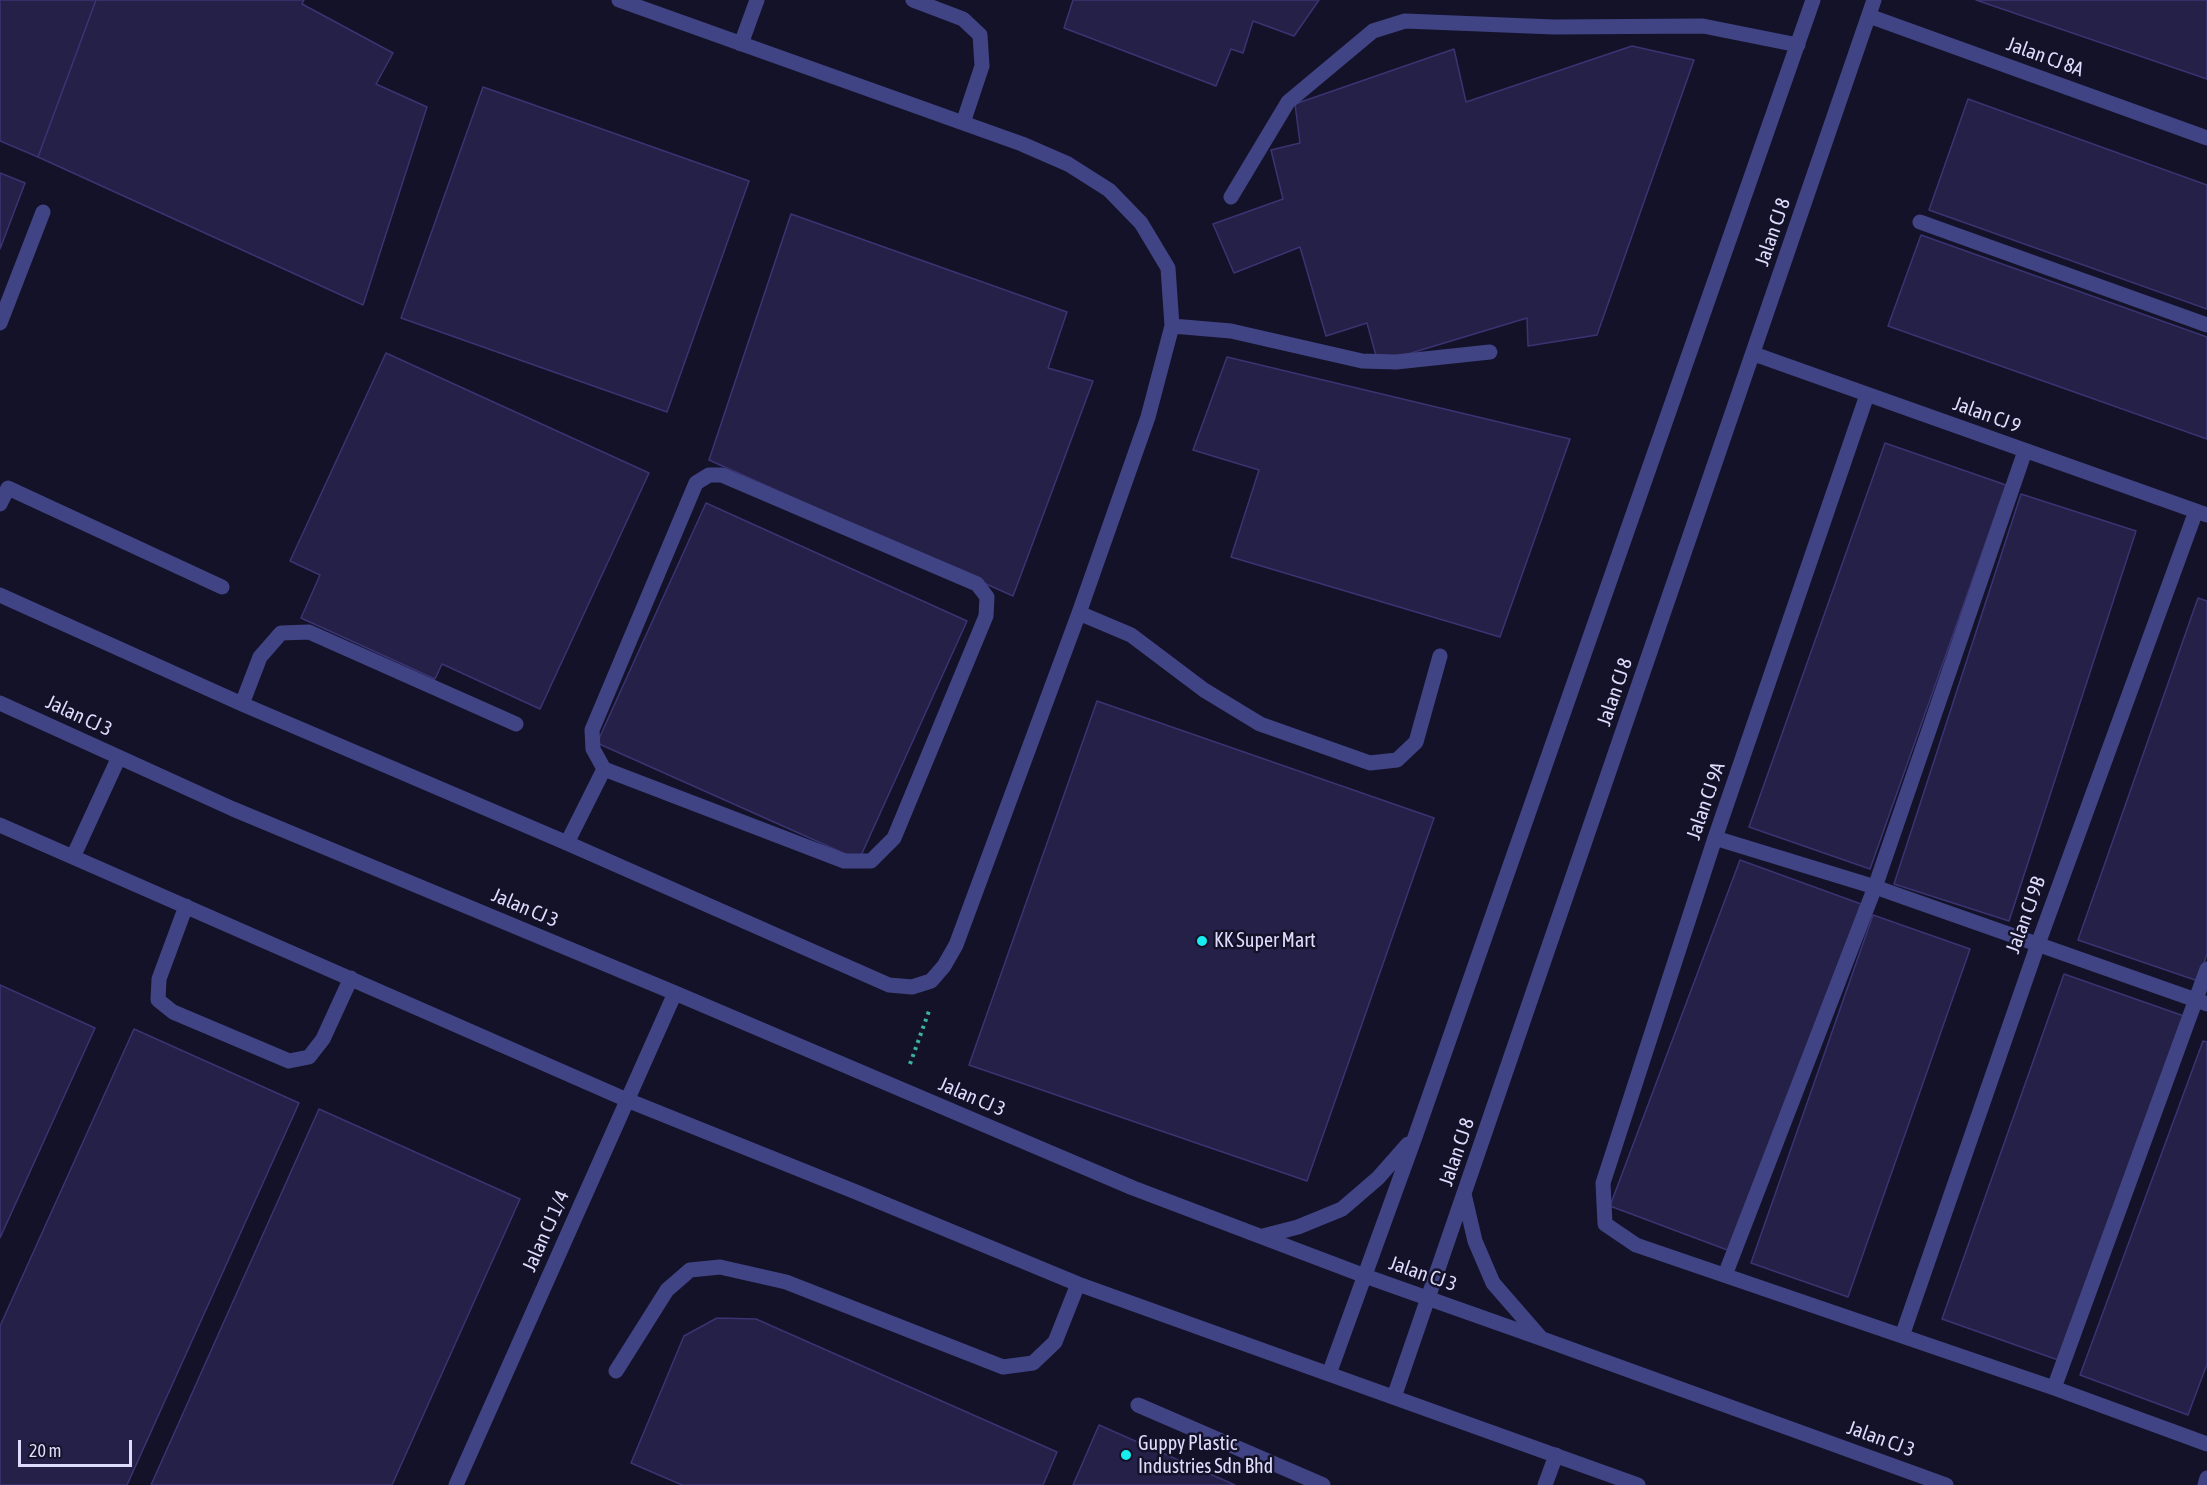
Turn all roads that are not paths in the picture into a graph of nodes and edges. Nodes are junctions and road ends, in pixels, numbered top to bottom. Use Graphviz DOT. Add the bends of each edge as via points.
graph roads {
  1 [pos="619,0"];
  2 [pos="757,0"];
  3 [pos="913,0"];
  4 [pos="1813,0"];
  5 [pos="1874,0"];
  6 [pos="1869,15"];
  7 [pos="741,44"];
  8 [pos="1798,45"];
  9 [pos="963,123"];
  10 [pos="2207,138"];
  11 [pos="1231,197"];
  12 [pos="43,212"];
  13 [pos="1920,222"];
  14 [pos="0,323"];
  15 [pos="2207,326"];
  16 [pos="1172,327"];
  17 [pos="1490,352"];
  18 [pos="1754,354"];
  19 [pos="1867,395"];
  20 [pos="2025,451"];
  21 [pos="4,486"];
  22 [pos="0,504"];
  23 [pos="2201,513"];
  24 [pos="222,587"];
  25 [pos="0,596"];
  26 [pos="1079,613"];
  27 [pos="1440,656"];
  28 [pos="0,703"];
  29 [pos="242,704"];
  30 [pos="516,724"];
  31 [pos="119,758"];
  32 [pos="604,769"];
  33 [pos="0,825"];
  34 [pos="1715,838"];
  35 [pos="567,843"];
  36 [pos="73,857"];
  37 [pos="1875,887"];
  38 [pos="186,906"];
  39 [pos="2038,944"];
  40 [pos="2207,969"];
  41 [pos="351,978"];
  42 [pos="675,993"];
  43 [pos="2202,1002"];
  44 [pos="627,1100"];
  45 [pos="1415,1137"];
  46 [pos="1464,1194"];
  47 [pos="1263,1236"];
  48 [pos="1725,1275"];
  49 [pos="1365,1276"];
  50 [pos="1078,1284"];
  51 [pos="1428,1298"];
  52 [pos="1902,1336"];
  53 [pos="1540,1338"];
  54 [pos="616,1371"];
  55 [pos="1329,1374"];
  56 [pos="2054,1388"];
  57 [pos="1394,1397"];
  58 [pos="1138,1405"];
  59 [pos="2207,1444"];
  60 [pos="1556,1455"];
  61 [pos="2207,1478"];
  62 [pos="456,1485"];
  63 [pos="1323,1485"];
  64 [pos="1545,1485"];
  65 [pos="1638,1485"];
  66 [pos="1946,1485"];
  67 [pos="2205,1485"];
  1 -- 7 [label="street"];
  2 -- 7 [label="street"];
  3 -- 9 [label="street" via="963,19 980,35 982,66"];
  4 -- 8 [label="street, Jalan CJ 8"];
  5 -- 6 [label="street, Jalan CJ 8"];
  6 -- 10 [label="street, Jalan CJ 8A"];
  6 -- 18 [label="street, Jalan CJ 8"];
  7 -- 9 [label="street"];
  8 -- 11 [label="street" via="1703,26 1554,27 1405,21 1373,31 1288,102"];
  8 -- 45 [label="street, Jalan CJ 8"];
  9 -- 16 [label="street" via="1068,164 1109,190 1141,223 1167,268"];
  12 -- 14 [label="street"];
  13 -- 15 [label="street"];
  16 -- 17 [label="street" via="1231,331 1362,361 1396,362"];
  16 -- 26 [label="street" via="1148,417"];
  18 -- 19 [label="street, Jalan CJ 9"];
  18 -- 46 [label="street, Jalan CJ 8"];
  19 -- 20 [label="street, Jalan CJ 9"];
  19 -- 34 [label="street, Jalan CJ 9A"];
  20 -- 23 [label="street, Jalan CJ 9"];
  20 -- 37 [label="street"];
  21 -- 22 [label="street"];
  21 -- 24 [label="street"];
  23 -- 39 [label="street, Jalan CJ 9B"];
  25 -- 29 [label="street"];
  26 -- 27 [label="street" via="1131,635 1204,690 1260,724 1370,763 1398,760 1416,742"];
  26 -- 35 [label="street" via="956,945 931,981 912,987 889,985"];
  28 -- 31 [label="street, Jalan CJ 3"];
  29 -- 30 [label="street" via="260,657 281,633 309,632"];
  29 -- 35 [label="street"];
  31 -- 36 [label="street"];
  31 -- 42 [label="street, Jalan CJ 3"];
  32 -- 32 [label="street" via="593,749 592,730 696,483 709,475 722,475 976,584 987,597 986,616 894,838 871,861 844,861"];
  32 -- 35 [label="street"];
  33 -- 36 [label="street"];
  34 -- 37 [label="street"];
  34 -- 48 [label="street, Jalan CJ 9A" via="1604,1183 1605,1224 1636,1245"];
  36 -- 38 [label="street"];
  37 -- 39 [label="street"];
  37 -- 48 [label="street"];
  38 -- 41 [label="street"];
  38 -- 41 [label="street" via="159,978 158,1000 173,1012 289,1061 309,1057 323,1039"];
  39 -- 43 [label="street"];
  39 -- 52 [label="street, Jalan CJ 9B"];
  40 -- 43 [label="street"];
  41 -- 44 [label="street"];
  42 -- 44 [label="street, Jalan CJ 1/4"];
  42 -- 47 [label="street, Jalan CJ 3" via="1133,1188"];
  43 -- 56 [label="street"];
  44 -- 50 [label="street"];
  44 -- 62 [label="street, Jalan CJ 1/4"];
  45 -- 47 [label="street" via="1378,1178 1342,1209"];
  45 -- 49 [label="street, Jalan CJ 8"];
  46 -- 51 [label="street, Jalan CJ 8"];
  46 -- 53 [label="street" via="1475,1241 1492,1283"];
  47 -- 49 [label="street, Jalan CJ 3"];
  48 -- 52 [label="street"];
  49 -- 51 [label="street, Jalan CJ 3"];
  49 -- 55 [label="street, Jalan CJ 8"];
  50 -- 54 [label="street" via="1055,1342 1033,1363 1003,1367 786,1282 720,1267 690,1270 667,1290"];
  50 -- 55 [label="street"];
  51 -- 53 [label="street, Jalan CJ 3"];
  51 -- 57 [label="street, Jalan CJ 8"];
  52 -- 56 [label="street"];
  53 -- 66 [label="street, Jalan CJ 3"];
  55 -- 57 [label="street"];
  56 -- 59 [label="street"];
  57 -- 60 [label="street"];
  58 -- 63 [label="street"];
  60 -- 64 [label="street"];
  60 -- 65 [label="street"];
  61 -- 67 [label="street"];
}
